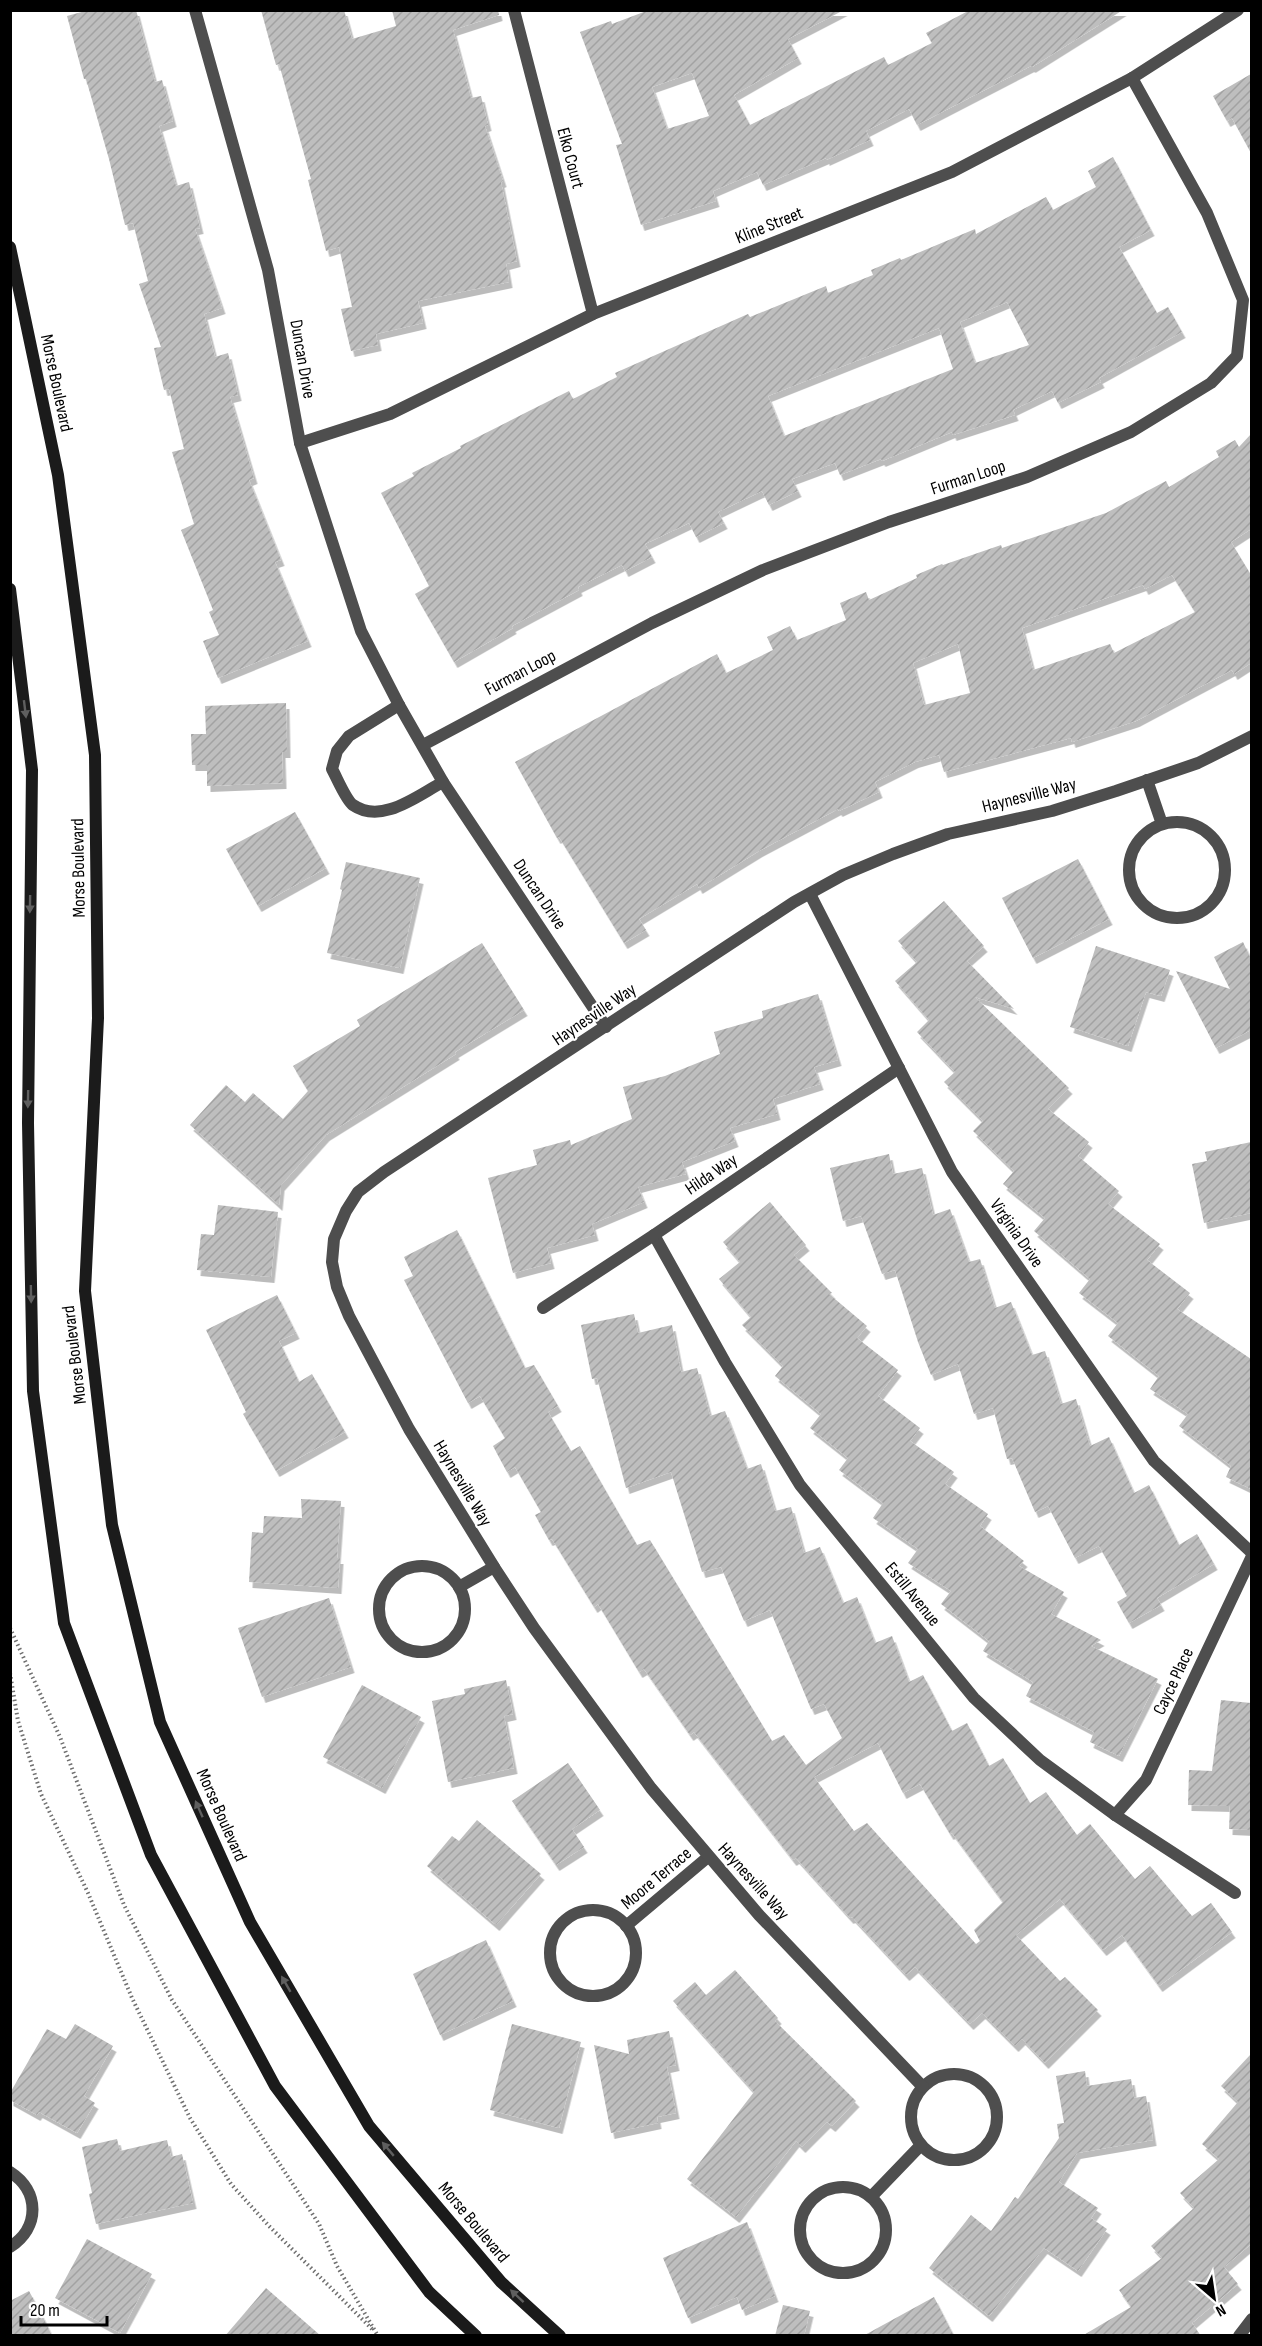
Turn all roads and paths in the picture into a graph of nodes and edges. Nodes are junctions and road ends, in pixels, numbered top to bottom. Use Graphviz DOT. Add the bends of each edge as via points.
graph roads {
  1 [pos="195,10"];
  2 [pos="514,10"];
  3 [pos="1238,10"];
  4 [pos="1132,78"];
  5 [pos="10,247"];
  6 [pos="592,314"];
  7 [pos="300,443"];
  8 [pos="10,589"];
  9 [pos="399,705"];
  10 [pos="1251,736"];
  11 [pos="423,745"];
  12 [pos="1147,780"];
  13 [pos="443,782"];
  14 [pos="1162,824"];
  15 [pos="810,894"];
  16 [pos="606,1027"];
  17 [pos="899,1068"];
  18 [pos="654,1235"];
  19 [pos="543,1308"];
  20 [pos="1251,1554"];
  21 [pos="494,1567"];
  22 [pos="459,1587"];
  23 [pos="10,1628"];
  24 [pos="10,1672"];
  25 [pos="1115,1815"];
  26 [pos="708,1857"];
  27 [pos="1235,1893"];
  28 [pos="626,1926"];
  29 [pos="923,2087"];
  30 [pos="921,2145"];
  31 [pos="10,2172"];
  32 [pos="871,2197"];
  33 [pos="10,2247"];
  34 [pos="1251,2319"];
  35 [pos="476,2336"];
  36 [pos="560,2336"];
  37 [pos="1239,2336"];
  1 -- 7 [label="street, Duncan Drive" via="268,270"];
  2 -- 6 [label="street, Elko Court"];
  3 -- 4 [label="street, Kline Street"];
  4 -- 6 [label="street, Kline Street" via="952,172"];
  4 -- 11 [label="street, Furman Loop" via="1207,213 1244,300 1237,356 1211,382 1131,432 1027,477 889,522 763,570 643,628"];
  36 -- 5 [label="main road, Morse Boulevard, one-way" via="501,2282 369,2126 250,1922 160,1722 112,1525 85,1291 98,1018 95,755 58,475"];
  6 -- 7 [label="street, Kline Street" via="390,414"];
  7 -- 9 [label="street, Duncan Drive" via="361,631"];
  8 -- 35 [label="main road, Morse Boulevard, one-way" via="32,770 28,1124 33,1390 64,1623 151,1855 275,2086 429,2292"];
  9 -- 11 [label="street, Duncan Drive"];
  9 -- 13 [label="street" via="349,736 337,751 332,769 352,805 372,813 389,811"];
  10 -- 12 [label="street, Haynesville Way" via="1198,764"];
  11 -- 13 [label="street, Duncan Drive"];
  12 -- 14 [label="street"];
  12 -- 15 [label="street, Haynesville Way" via="1052,811 948,834 843,875"];
  13 -- 16 [label="street, Duncan Drive"];
  14 -- 14 [label="street" via="1136,843 1129,875 1142,904 1170,918 1186,918 1202,912 1222,889 1225,858 1218,843 1194,824"];
  15 -- 16 [label="street, Haynesville Way"];
  15 -- 17 [label="street, Virginia Drive"];
  16 -- 21 [label="street, Haynesville Way" via="358,1191 334,1239 332,1262 349,1316 409,1429"];
  17 -- 18 [label="street, Hilda Way"];
  17 -- 20 [label="street, Virginia Drive" via="952,1172 1154,1461"];
  18 -- 19 [label="street, Hilda Way"];
  18 -- 25 [label="street, Estill Avenue" via="724,1362 800,1485 974,1698 1040,1760"];
  20 -- 25 [label="street, Cayce Place" via="1146,1780"];
  21 -- 22 [label="street"];
  21 -- 26 [label="street, Haynesville Way" via="651,1788"];
  22 -- 22 [label="street" via="464,1616 450,1642 437,1650 408,1650 384,1631 379,1605 382,1592 400,1572 412,1567 439,1569"];
  23 -- 24 [label="path" via="60,1737 124,1905 172,2000 319,2224 337,2266 378,2336 231,2184 190,2118 41,1794 18,1720"];
  25 -- 27 [label="street, Estill Avenue"];
  26 -- 28 [label="street, Moore Terrace"];
  26 -- 29 [label="street, Haynesville Way"];
  28 -- 28 [label="street, Moore Terrace" via="634,1939 635,1961 626,1981 614,1991 585,1996 559,1981 552,1970 551,1943 565,1920 577,1913 603,1911"];
  29 -- 30 [label="street" via="911,2109 914,2134"];
  29 -- 30 [label="street" via="949,2074 978,2081 992,2098 997,2119 986,2146 961,2160 932,2155"];
  30 -- 32 [label="street"];
  31 -- 33 [label="street" via="29,2190 33,2218 28,2231"];
  32 -- 32 [label="street" via="885,2219 887,2232 877,2257 867,2266 841,2273 816,2263 801,2238 801,2223 815,2197 828,2189 843,2187 858,2189"];
  34 -- 37 [label="street"];
}
